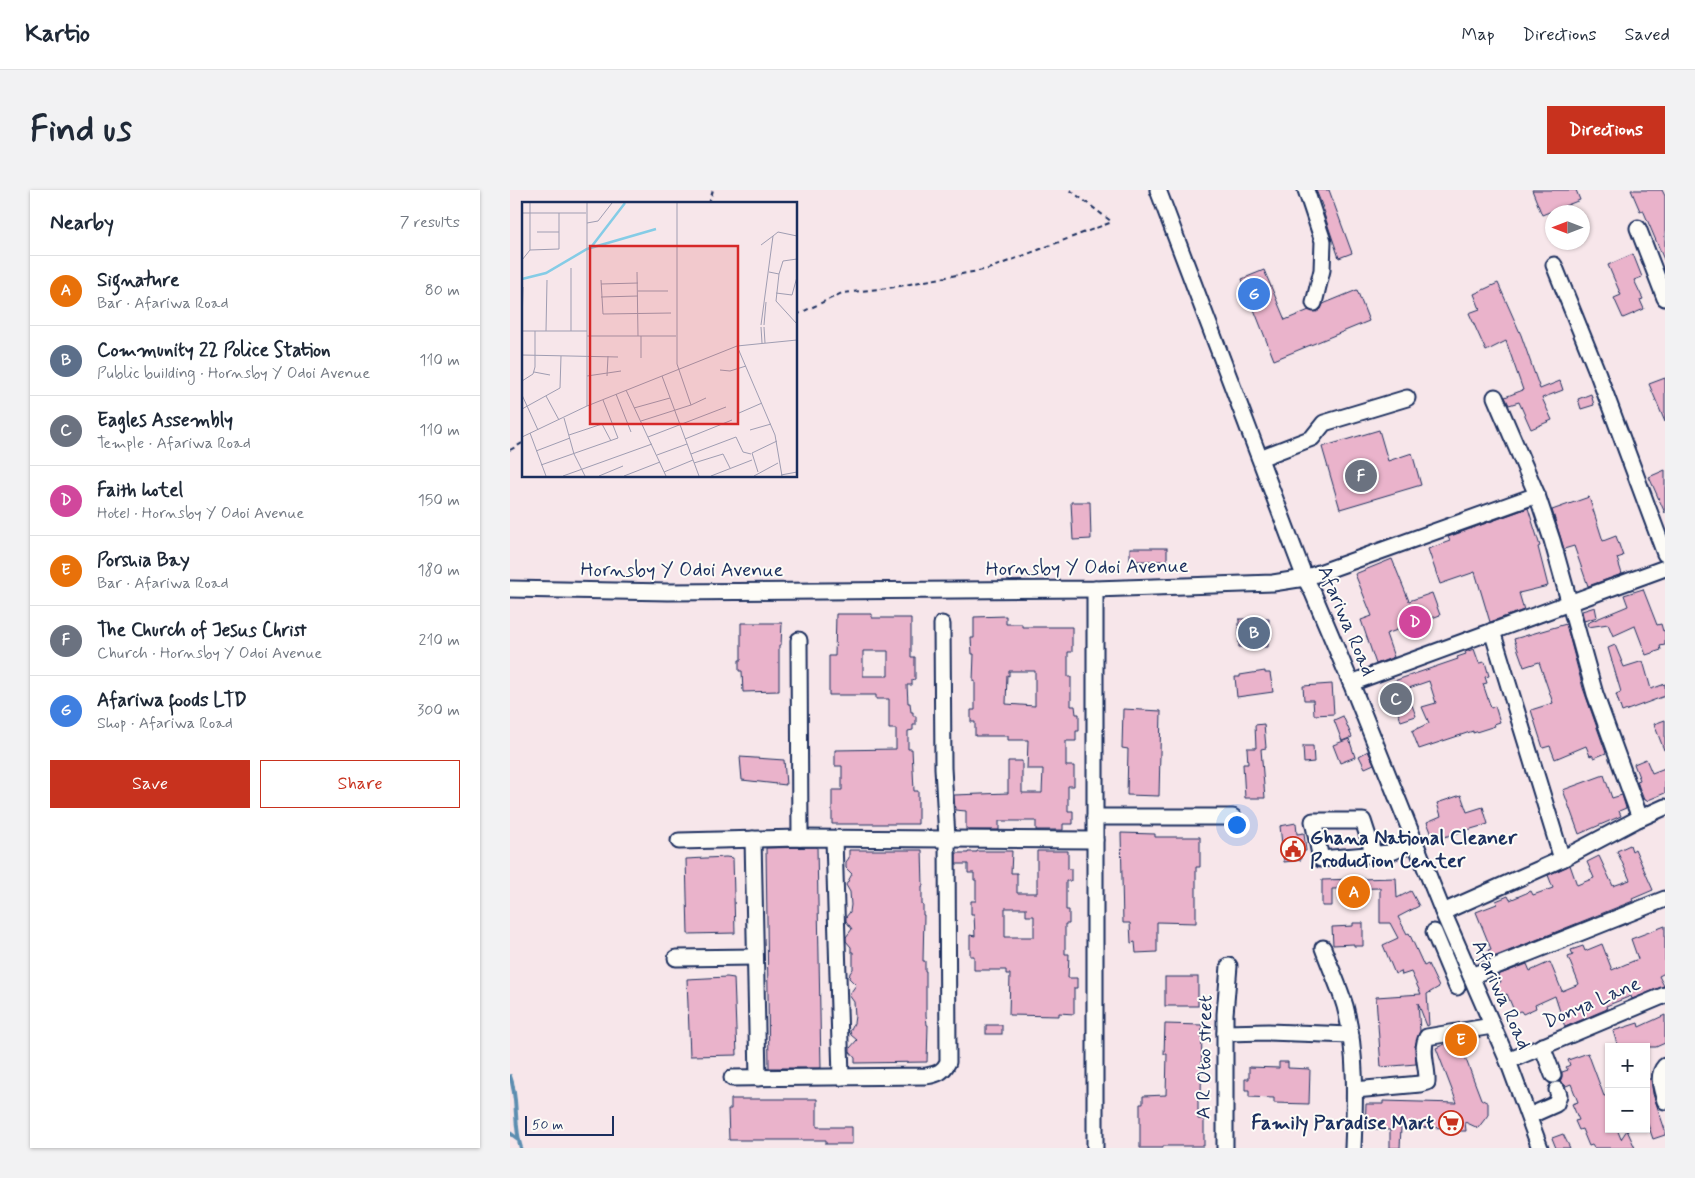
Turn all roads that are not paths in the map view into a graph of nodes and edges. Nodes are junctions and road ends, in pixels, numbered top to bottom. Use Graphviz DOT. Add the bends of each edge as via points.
graph roads {
  1 [pos="1306,190"];
  2 [pos="1161,191"];
  3 [pos="1638,228"];
  4 [pos="1554,265"];
  5 [pos="1665,298"];
  6 [pos="1314,303"];
  7 [pos="1407,398"];
  8 [pos="1495,398"];
  9 [pos="1260,458"];
  10 [pos="1537,495"];
  11 [pos="1665,554"];
  12 [pos="1665,568"];
  13 [pos="1305,578"];
  14 [pos="510,589"];
  15 [pos="1095,589"];
  16 [pos="1569,603"];
  17 [pos="942,624"];
  18 [pos="1492,631"];
  19 [pos="800,640"];
  20 [pos="1351,683"];
  21 [pos="1665,807"];
  22 [pos="1095,817"];
  23 [pos="1233,817"];
  24 [pos="1640,818"];
  25 [pos="800,838"];
  26 [pos="947,838"];
  27 [pos="753,839"];
  28 [pos="834,839"];
  29 [pos="1095,840"];
  30 [pos="679,841"];
  31 [pos="1416,842"];
  32 [pos="1374,855"];
  33 [pos="1562,859"];
  34 [pos="1665,899"];
  35 [pos="1443,912"];
  36 [pos="1452,934"];
  37 [pos="1323,948"];
  38 [pos="755,957"];
  39 [pos="676,958"];
  40 [pos="1229,966"];
  41 [pos="1468,970"];
  42 [pos="1450,971"];
  43 [pos="1457,987"];
  44 [pos="1665,995"];
  45 [pos="1492,1026"];
  46 [pos="1225,1033"];
  47 [pos="1351,1035"];
  48 [pos="1542,1046"];
  49 [pos="1508,1061"];
  50 [pos="1665,1066"];
  51 [pos="841,1077"];
  52 [pos="732,1078"];
  53 [pos="758,1078"];
  54 [pos="1355,1090"];
  55 [pos="1665,1101"];
  56 [pos="1529,1116"];
  57 [pos="1095,1148"];
  58 [pos="1225,1148"];
  59 [pos="1353,1148"];
  60 [pos="1540,1148"];
  1 -- 6 [label="street" via="1323,241 1322,270"];
  2 -- 9 [label="street, Afariwa Road"];
  3 -- 5 [label="street"];
  4 -- 11 [label="street"];
  7 -- 9 [label="street" via="1324,422 1312,438"];
  8 -- 10 [label="street"];
  9 -- 13 [label="street, Afariwa Road"];
  10 -- 13 [label="street, Hornsby Y Odoi Avenue"];
  10 -- 16 [label="street"];
  12 -- 16 [label="street"];
  13 -- 15 [label="street, Hornsby Y Odoi Avenue" via="1273,583"];
  13 -- 20 [label="street, Afariwa Road"];
  14 -- 15 [label="street, Hornsby Y Odoi Avenue" via="668,592"];
  15 -- 22 [label="street"];
  16 -- 18 [label="street"];
  16 -- 24 [label="street" via="1595,694"];
  17 -- 26 [label="street"];
  18 -- 20 [label="street"];
  18 -- 33 [label="street"];
  19 -- 25 [label="street"];
  20 -- 31 [label="street, Afariwa Road"];
  21 -- 24 [label="street"];
  22 -- 23 [label="street"];
  22 -- 29 [label="street"];
  24 -- 33 [label="street"];
  25 -- 27 [label="street"];
  25 -- 28 [label="street"];
  26 -- 28 [label="street"];
  26 -- 29 [label="street"];
  26 -- 51 [label="street" via="948,1062 937,1075"];
  27 -- 30 [label="street"];
  27 -- 38 [label="street"];
  28 -- 51 [label="street"];
  29 -- 57 [label="street"];
  31 -- 32 [label="street" via="1389,853"];
  31 -- 35 [label="street, Afariwa Road"];
  33 -- 35 [label="street"];
  34 -- 41 [label="street"];
  35 -- 36 [label="street, Afariwa Road"];
  36 -- 41 [label="street, Afariwa Road"];
  36 -- 42 [label="street" via="1436,936"];
  37 -- 47 [label="street" via="1344,1004"];
  38 -- 39 [label="street"];
  38 -- 53 [label="street"];
  40 -- 46 [label="street, A R Otoo street"];
  41 -- 42 [label="street"];
  41 -- 45 [label="street, Afariwa Road"];
  42 -- 43 [label="street"];
  44 -- 48 [label="street, Donya Lane"];
  45 -- 49 [label="street, Afariwa Road"];
  45 -- 54 [label="street" via="1427,1037 1424,1047 1427,1082"];
  46 -- 47 [label="street"];
  46 -- 58 [label="street, A R Otoo street"];
  47 -- 54 [label="street"];
  48 -- 49 [label="street, Donya Lane"];
  48 -- 56 [label="street" via="1559,1095 1556,1104"];
  49 -- 56 [label="street, Afariwa Road"];
  50 -- 55 [label="street" via="1660,1072 1660,1081"];
  51 -- 53 [label="street"];
  52 -- 53 [label="street"];
  54 -- 59 [label="street"];
  56 -- 60 [label="street, Afariwa Road"];
}
